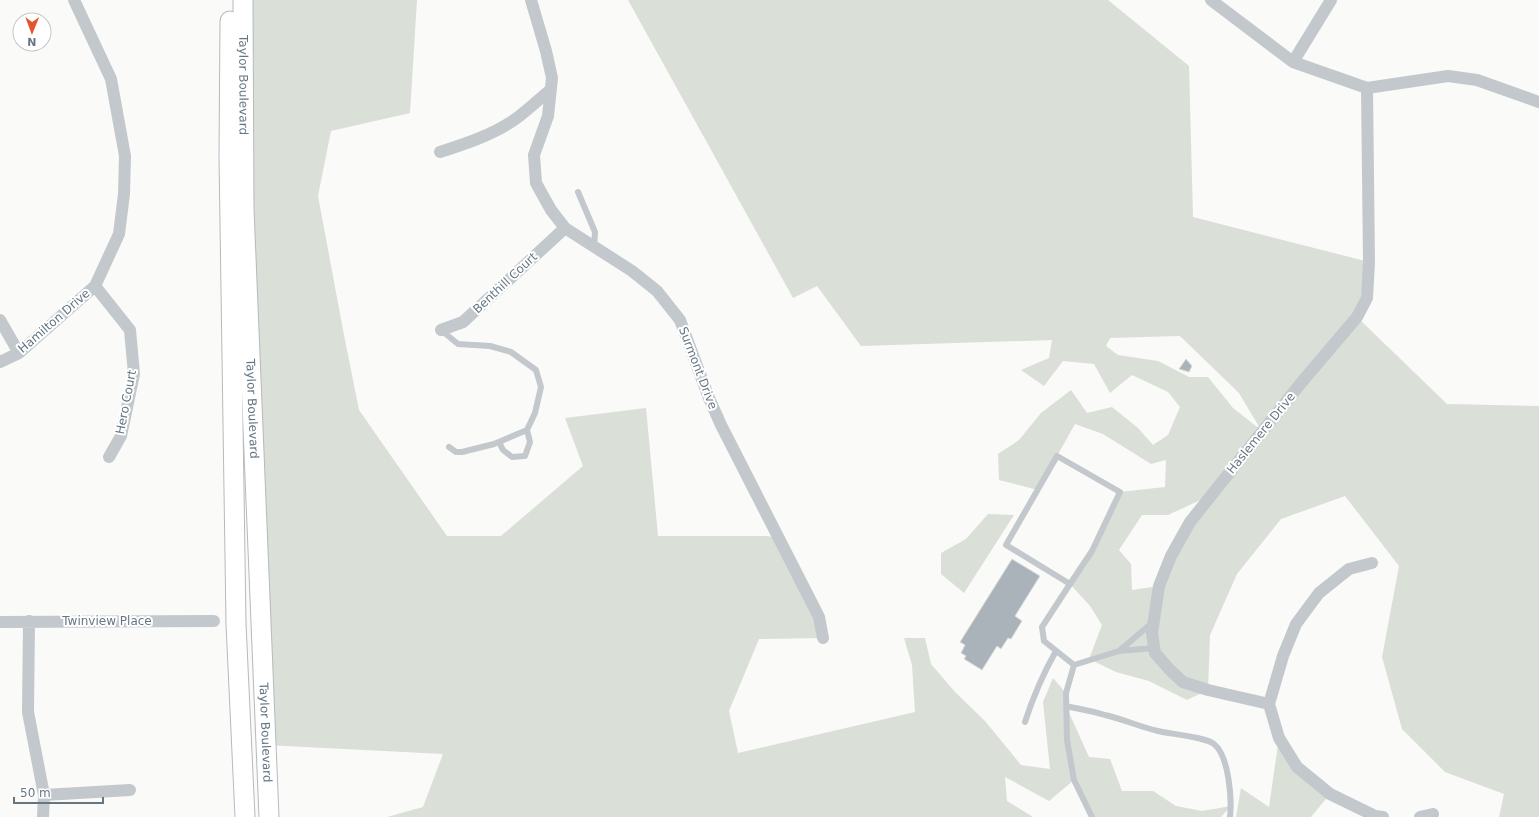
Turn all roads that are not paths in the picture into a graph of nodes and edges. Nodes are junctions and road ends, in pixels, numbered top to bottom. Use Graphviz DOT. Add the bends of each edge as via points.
graph roads {
  1 [pos="74,0"];
  2 [pos="231,0"];
  3 [pos="243,0"];
  4 [pos="531,0"];
  5 [pos="1211,0"];
  6 [pos="1331,0"];
  7 [pos="1293,62"];
  8 [pos="1367,88"];
  9 [pos="550,90"];
  10 [pos="1539,102"];
  11 [pos="440,152"];
  12 [pos="578,192"];
  13 [pos="565,228"];
  14 [pos="594,247"];
  15 [pos="95,286"];
  16 [pos="0,320"];
  17 [pos="440,330"];
  18 [pos="19,353"];
  19 [pos="0,362"];
  20 [pos="527,430"];
  21 [pos="499,442"];
  22 [pos="449,447"];
  23 [pos="109,457"];
  24 [pos="1372,563"];
  25 [pos="1070,584"];
  26 [pos="214,621"];
  27 [pos="1154,621"];
  28 [pos="0,622"];
  29 [pos="29,622"];
  30 [pos="823,638"];
  31 [pos="1154,648"];
  32 [pos="1119,651"];
  33 [pos="1056,652"];
  34 [pos="1074,665"];
  35 [pos="1269,704"];
  36 [pos="1066,706"];
  37 [pos="1025,722"];
  38 [pos="130,790"];
  39 [pos="44,795"];
  40 [pos="1433,814"];
  41 [pos="43,817"];
  42 [pos="245,817"];
  43 [pos="269,817"];
  44 [pos="1092,817"];
  45 [pos="1230,817"];
  46 [pos="1383,817"];
  47 [pos="1420,817"];
  1 -- 15 [label="street, Hamilton Drive" via="112,79 126,156 119,234"];
  2 -- 42 [label="main road, Taylor Boulevard" via="229,156 236,624"];
  3 -- 43 [label="main road, Taylor Boulevard" via="244,209"];
  4 -- 9 [label="street, Surmont Drive" via="552,78"];
  5 -- 7 [label="street"];
  6 -- 7 [label="street"];
  7 -- 8 [label="street"];
  8 -- 10 [label="street" via="1448,76 1477,80"];
  8 -- 27 [label="street, Haslemere Drive" via="1367,298 1357,317 1190,522 1171,556 1159,586"];
  9 -- 11 [label="street" via="503,126"];
  9 -- 13 [label="street, Surmont Drive" via="548,116 534,155 536,184"];
  12 -- 14 [label="lane" via="594,232"];
  13 -- 14 [label="street, Surmont Drive"];
  13 -- 17 [label="street, Benthill Court" via="463,322"];
  14 -- 30 [label="street, Surmont Drive" via="632,271 657,291 680,320 724,432 819,617"];
  15 -- 18 [label="street, Hamilton Drive"];
  15 -- 23 [label="street, Hero Court" via="130,330 133,359 134,374 121,436"];
  16 -- 18 [label="street"];
  17 -- 20 [label="lane" via="458,344 490,346 511,352 536,370 541,387 535,413"];
  18 -- 19 [label="street, Hamilton Drive"];
  20 -- 21 [label="lane"];
  20 -- 21 [label="lane" via="530,442 525,456 512,457 502,450"];
  21 -- 22 [label="lane" via="462,452 456,452"];
  24 -- 35 [label="street" via="1349,569 1319,593 1296,624 1282,656"];
  25 -- 25 [label="lane" via="1092,551 1120,492 1057,456 1006,545"];
  25 -- 33 [label="lane" via="1042,627 1044,641"];
  26 -- 29 [label="street, Twinview Place"];
  27 -- 31 [label="street, Haslemere Drive"];
  27 -- 32 [label="lane"];
  28 -- 29 [label="street, Twinview Place"];
  29 -- 39 [label="street" via="28,712"];
  31 -- 32 [label="lane"];
  31 -- 35 [label="street" via="1155,653 1183,682"];
  32 -- 34 [label="lane"];
  33 -- 34 [label="lane"];
  33 -- 37 [label="lane" via="1034,694"];
  34 -- 36 [label="lane" via="1066,694"];
  35 -- 46 [label="street" via="1279,738 1297,767 1330,794 1375,816"];
  36 -- 44 [label="lane" via="1067,740 1074,780"];
  36 -- 45 [label="lane" via="1157,731 1214,743 1221,753 1227,775"];
  38 -- 39 [label="street"];
  39 -- 41 [label="street"];
  40 -- 47 [label="street"];
}
